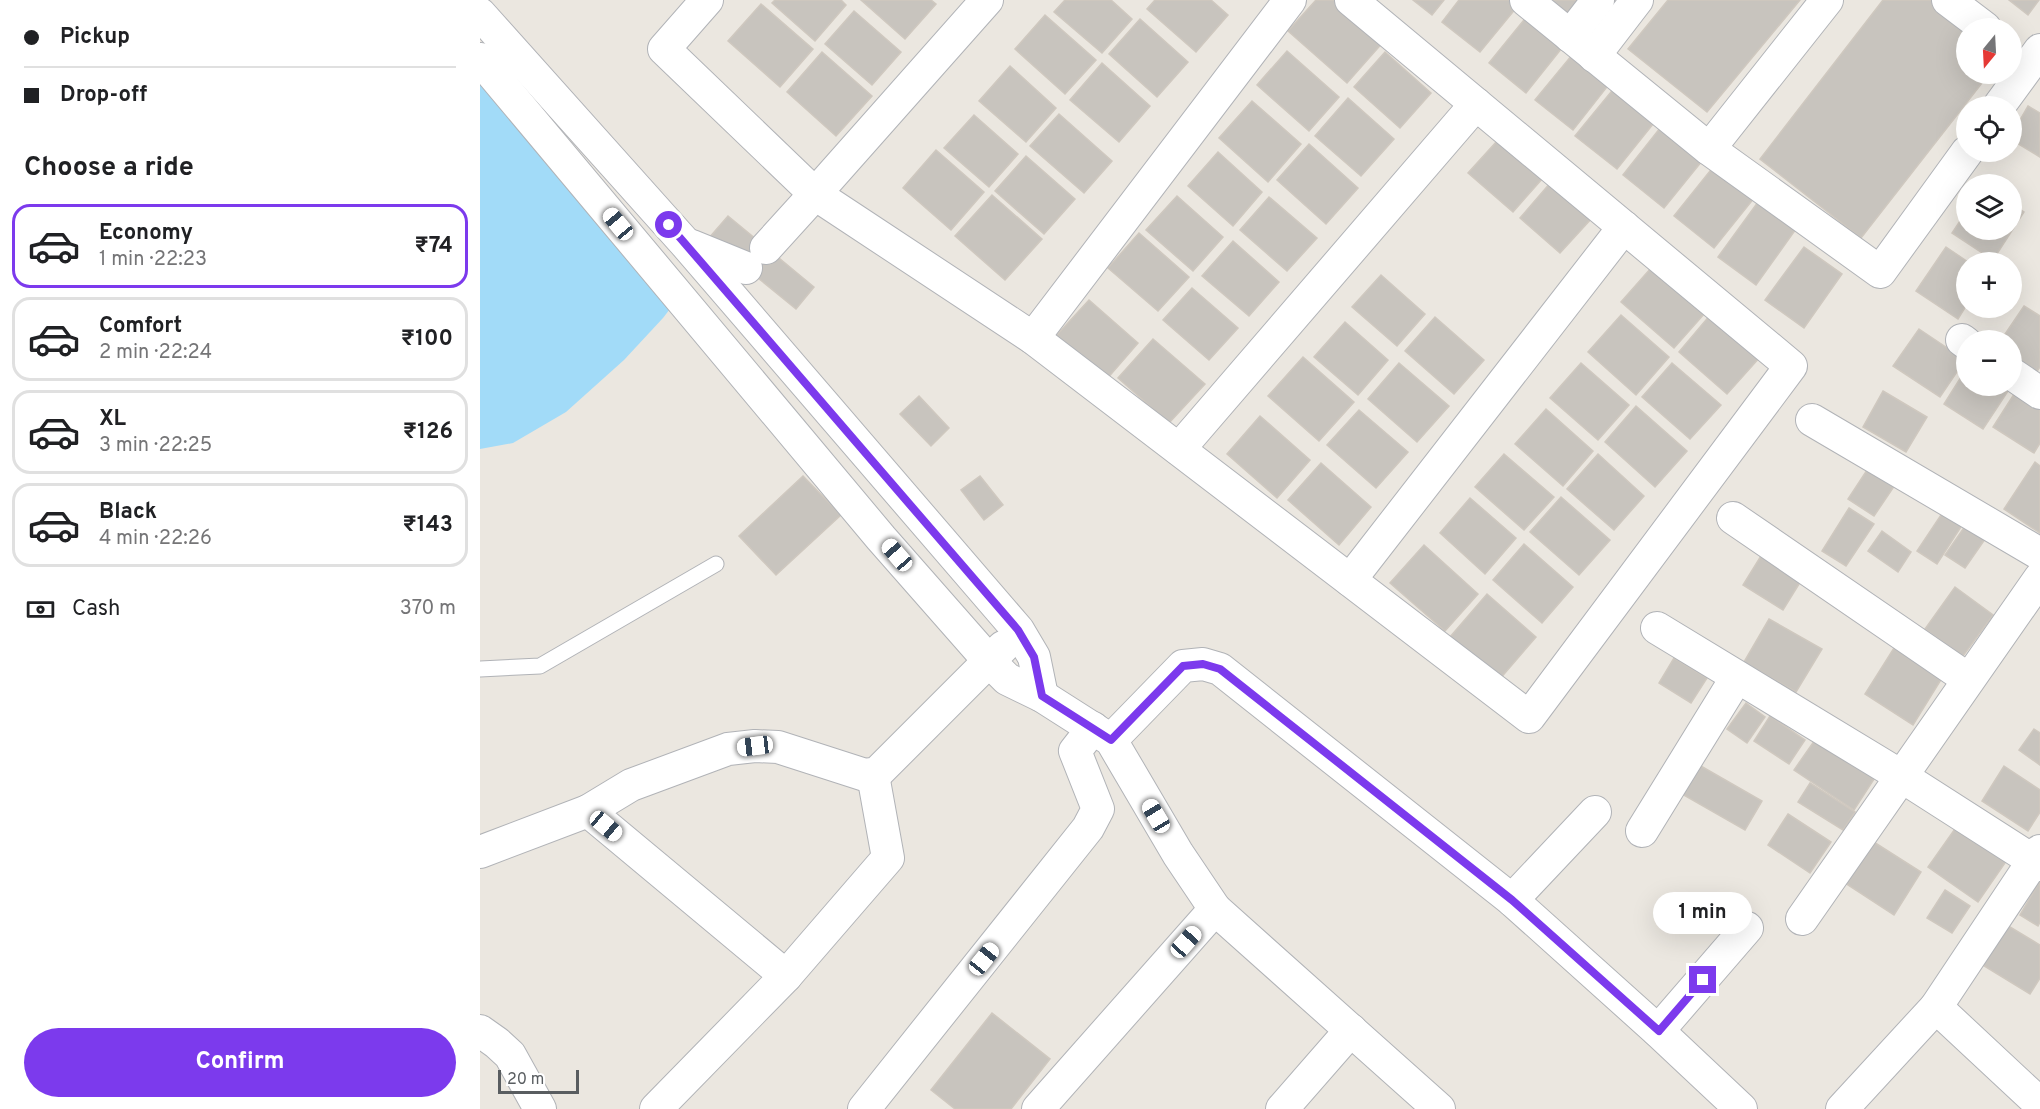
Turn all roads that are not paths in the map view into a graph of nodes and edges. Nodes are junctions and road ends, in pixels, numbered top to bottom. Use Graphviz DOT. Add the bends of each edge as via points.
graph roads {
  1 [pos="486,0"];
  2 [pos="707,0"];
  3 [pos="987,0"];
  4 [pos="1290,0"];
  5 [pos="1351,0"];
  6 [pos="1526,0"];
  7 [pos="1598,0"];
  8 [pos="1637,0"];
  9 [pos="1827,0"];
  10 [pos="1948,0"];
  11 [pos="480,7"];
  12 [pos="480,14"];
  13 [pos="1972,18"];
  14 [pos="1570,36"];
  15 [pos="2027,54"];
  16 [pos="1594,56"];
  17 [pos="480,59"];
  18 [pos="2004,96"];
  19 [pos="1476,104"];
  20 [pos="1709,149"];
  21 [pos="1960,162"];
  22 [pos="815,194"];
  23 [pos="1624,227"];
  24 [pos="685,243"];
  25 [pos="1033,338"];
  26 [pos="2022,381"];
  27 [pos="2040,393"];
  28 [pos="1812,420"];
  29 [pos="1179,449"];
  30 [pos="1733,518"];
  31 [pos="2040,554"];
  32 [pos="716,564"];
  33 [pos="2040,578"];
  34 [pos="1350,580"];
  35 [pos="1657,628"];
  36 [pos="1018,630"];
  37 [pos="990,662"];
  38 [pos="480,669"];
  39 [pos="1737,677"];
  40 [pos="1968,679"];
  41 [pos="1042,696"];
  42 [pos="1102,734"];
  43 [pos="873,775"];
  44 [pos="1901,776"];
  45 [pos="588,811"];
  46 [pos="1595,812"];
  47 [pos="1642,831"];
  48 [pos="480,852"];
  49 [pos="2038,859"];
  50 [pos="1512,900"];
  51 [pos="1215,909"];
  52 [pos="1802,919"];
  53 [pos="1747,928"];
  54 [pos="786,976"];
  55 [pos="1936,1007"];
  56 [pos="1351,1030"];
  57 [pos="480,1031"];
  58 [pos="1659,1031"];
  59 [pos="2040,1104"];
  60 [pos="540,1109"];
  61 [pos="656,1109"];
  62 [pos="864,1109"];
  63 [pos="1038,1109"];
  64 [pos="1282,1109"];
  65 [pos="1439,1109"];
  66 [pos="1741,1109"];
  67 [pos="1842,1109"];
  1 -- 11 [label="street"];
  2 -- 22 [label="street" via="664,50"];
  3 -- 22 [label="street"];
  4 -- 25 [label="street"];
  5 -- 19 [label="street"];
  6 -- 14 [label="street"];
  7 -- 14 [label="street"];
  8 -- 16 [label="street"];
  9 -- 20 [label="street"];
  10 -- 13 [label="street"];
  12 -- 24 [label="street"];
  14 -- 16 [label="street"];
  15 -- 18 [label="street"];
  16 -- 20 [label="street"];
  17 -- 37 [label="street" via="873,529"];
  19 -- 23 [label="street"];
  19 -- 29 [label="street"];
  20 -- 21 [label="street" via="1880,272"];
  22 -- 24 [label="street" via="756,258"];
  22 -- 25 [label="street"];
  23 -- 34 [label="street"];
  23 -- 34 [label="street" via="1791,366 1528,717"];
  24 -- 36 [label="street"];
  25 -- 29 [label="street"];
  26 -- 27 [label="street"];
  28 -- 31 [label="street"];
  29 -- 34 [label="street"];
  30 -- 40 [label="street"];
  32 -- 38 [label="lane" via="540,666"];
  33 -- 40 [label="street"];
  35 -- 39 [label="street"];
  36 -- 37 [label="street"];
  36 -- 41 [label="street" via="1034,657"];
  37 -- 41 [label="street" via="1007,679"];
  37 -- 43 [label="street"];
  39 -- 44 [label="street"];
  39 -- 47 [label="street"];
  40 -- 44 [label="street"];
  41 -- 42 [label="street"];
  42 -- 50 [label="street" via="1183,666 1203,664 1220,669"];
  42 -- 51 [label="street"];
  42 -- 62 [label="street" via="1075,751 1098,809 1088,828"];
  43 -- 45 [label="street" via="778,747 728,749 631,785"];
  43 -- 54 [label="street" via="888,858"];
  44 -- 49 [label="street"];
  44 -- 52 [label="street"];
  45 -- 48 [label="street"];
  45 -- 54 [label="street"];
  46 -- 50 [label="street"];
  49 -- 55 [label="street"];
  50 -- 58 [label="street"];
  51 -- 56 [label="street"];
  51 -- 63 [label="street"];
  53 -- 58 [label="street"];
  54 -- 61 [label="street"];
  55 -- 59 [label="street"];
  55 -- 67 [label="street"];
  56 -- 64 [label="street"];
  56 -- 65 [label="street"];
  57 -- 60 [label="street" via="510,1055"];
  58 -- 66 [label="street"];
}
